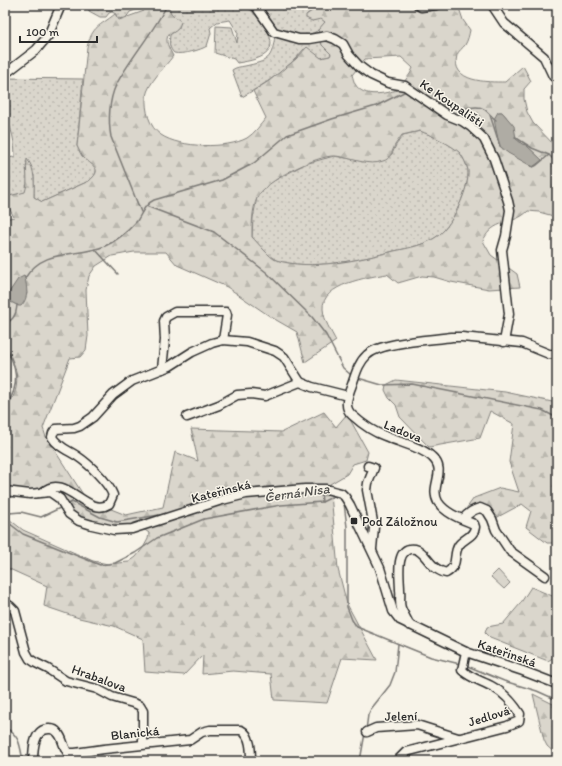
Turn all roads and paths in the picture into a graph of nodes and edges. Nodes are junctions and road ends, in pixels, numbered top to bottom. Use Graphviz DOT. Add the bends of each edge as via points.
graph roads {
  1 [pos="61,5"];
  2 [pos="254,5"];
  3 [pos="418,5"];
  4 [pos="436,5"];
  5 [pos="492,5"];
  6 [pos="5,74"];
  7 [pos="557,79"];
  8 [pos="223,340"];
  9 [pos="504,342"];
  10 [pos="557,355"];
  11 [pos="162,369"];
  12 [pos="300,382"];
  13 [pos="348,396"];
  14 [pos="187,417"];
  15 [pos="368,466"];
  16 [pos="5,491"];
  17 [pos="43,492"];
  18 [pos="463,520"];
  19 [pos="372,549"];
  20 [pos="545,576"];
  21 [pos="5,603"];
  22 [pos="409,625"];
  23 [pos="465,655"];
  24 [pos="557,684"];
  25 [pos="367,732"];
  26 [pos="458,738"];
  27 [pos="142,744"];
  28 [pos="34,761"];
  29 [pos="251,761"];
  30 [pos="397,761"];
  1 -- 6 [label="street" via="48,36 36,50"];
  2 -- 9 [label="street, Ke Koupališti" via="274,32 299,39 327,36 335,39 343,44 349,55 371,75 410,89 447,115 462,121 484,139 494,159 510,210 502,250 510,314"];
  3 -- 4 [label="street"];
  5 -- 7 [label="street" via="504,23 544,57"];
  8 -- 11 [label="street" via="192,352"];
  8 -- 11 [label="street" via="228,315 226,312 175,312 164,321"];
  8 -- 12 [label="street" via="247,342 275,351 284,357"];
  9 -- 10 [label="street" via="522,343"];
  9 -- 13 [label="street" via="457,337 379,348 369,353 360,364"];
  11 -- 17 [label="street" via="132,381 80,426 56,429 53,433 52,437 56,442 85,462 111,489 113,495 109,504 95,507 77,494 57,487 49,487"];
  12 -- 13 [label="street"];
  12 -- 14 [label="street" via="265,396 232,396 219,405"];
  13 -- 18 [label="street, Ladova" via="348,410 374,432 412,446 434,459 439,468 436,488 438,502 447,511"];
  15 -- 19 [label="street" via="374,468 367,490 374,527"];
  16 -- 17 [label="street, Kateřinská" via="30,494"];
  17 -- 19 [label="street, Kateřinská" via="55,494 69,514 79,521 114,530 132,529 246,494 304,490 334,491 345,497"];
  18 -- 20 [label="street" via="475,509 487,511 510,551"];
  18 -- 22 [label="street, Ladova" via="474,524 475,529 457,548 456,561 446,573 433,567 415,549 402,554 399,562 401,608"];
  19 -- 22 [label="street, Kateřinská" via="393,611 400,620"];
  21 -- 27 [label="street, Hrabalova" via="15,611 30,659 66,681 97,689 140,706 143,711"];
  22 -- 23 [label="street, Kateřinská"];
  23 -- 24 [label="street, Kateřinská" via="523,670"];
  23 -- 26 [label="street, Jedlová" via="462,670 502,693 520,714 519,721 507,726"];
  25 -- 26 [label="street, Jelení" via="376,728 416,725"];
  26 -- 30 [label="street, Jedlová" via="406,752"];
  27 -- 28 [label="street, Blanická" via="68,753 59,734 48,728 39,733 36,739"];
  27 -- 29 [label="street, Blanická" via="190,740 210,730 241,730 248,738"];
}
